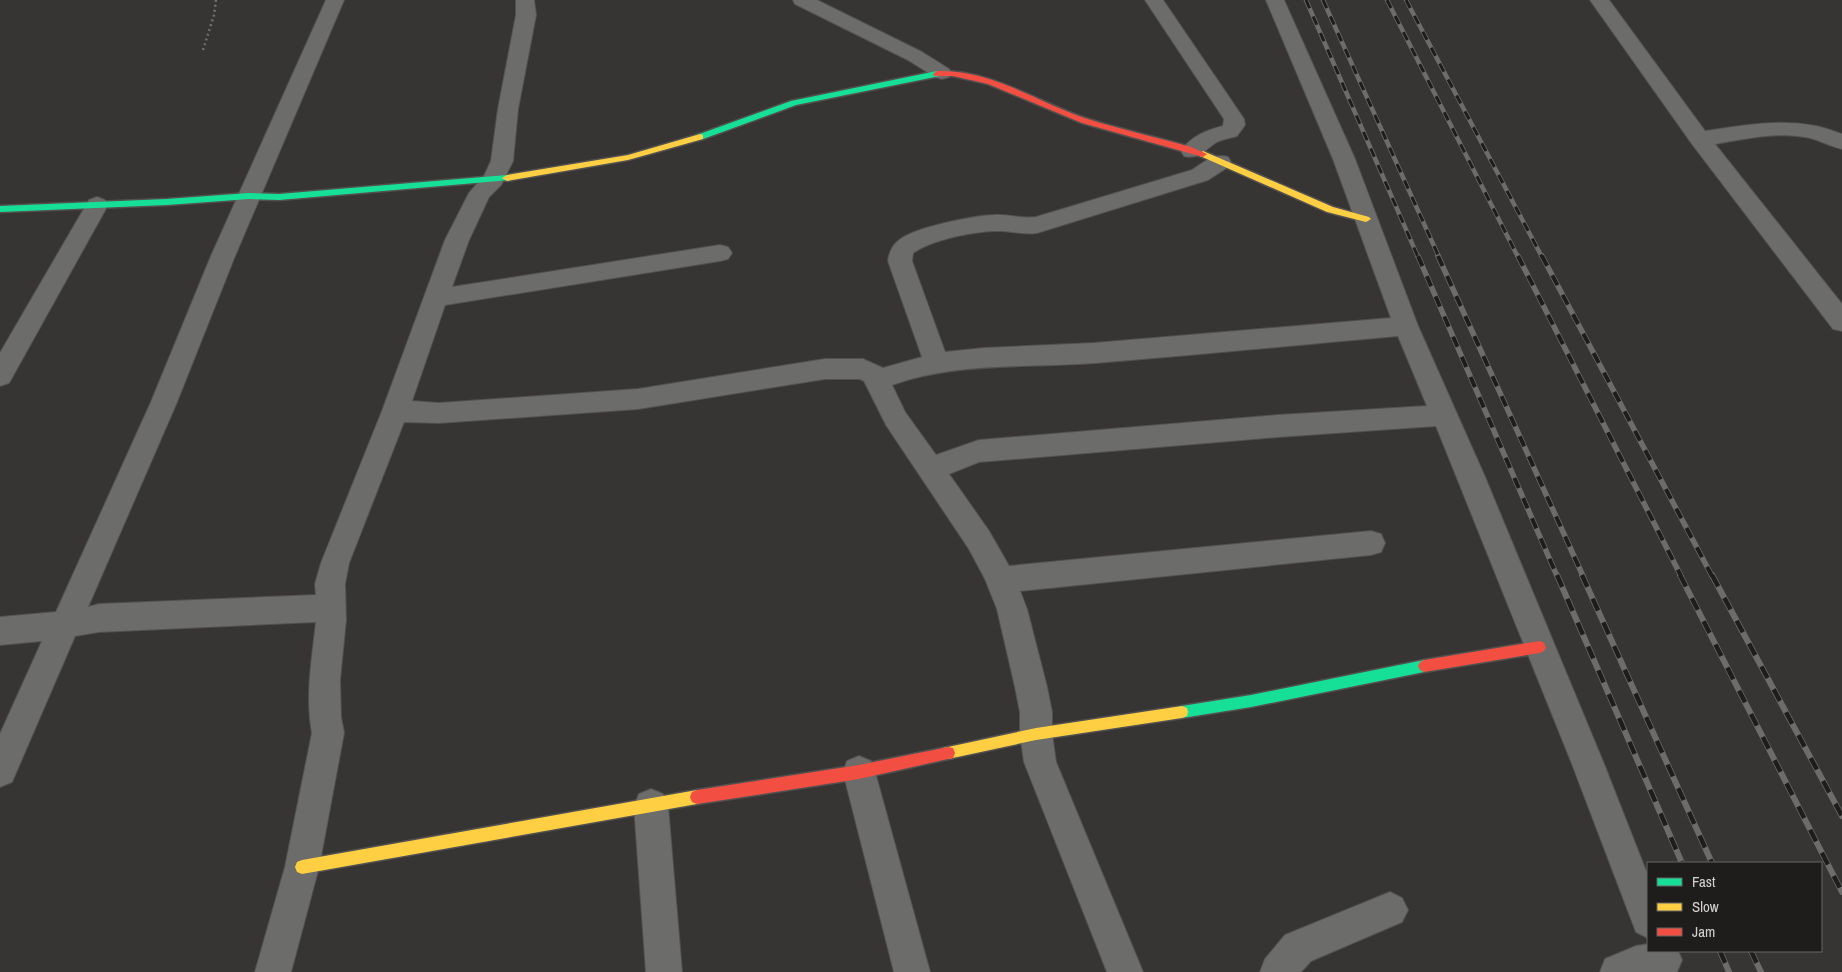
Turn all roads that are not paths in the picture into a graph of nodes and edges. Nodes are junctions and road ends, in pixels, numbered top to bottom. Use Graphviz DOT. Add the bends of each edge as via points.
graph roads {
  1 [pos="335,0"];
  2 [pos="525,0"];
  3 [pos="802,0"];
  4 [pos="1154,0"];
  5 [pos="1275,0"];
  6 [pos="1599,0"];
  7 [pos="942,73"];
  8 [pos="1700,139"];
  9 [pos="1842,142"];
  10 [pos="1192,151"];
  11 [pos="1220,162"];
  12 [pos="493,180"];
  13 [pos="249,196"];
  14 [pos="97,205"];
  15 [pos="0,209"];
  16 [pos="1366,219"];
  17 [pos="720,253"];
  18 [pos="436,298"];
  19 [pos="1842,322"];
  20 [pos="1406,326"];
  21 [pos="936,362"];
  22 [pos="0,376"];
  23 [pos="878,380"];
  24 [pos="395,411"];
  25 [pos="1444,415"];
  26 [pos="930,470"];
  27 [pos="1371,543"];
  28 [pos="1001,580"];
  29 [pos="331,608"];
  30 [pos="64,625"];
  31 [pos="0,631"];
  32 [pos="1540,647"];
  33 [pos="1036,734"];
  34 [pos="0,771"];
  35 [pos="859,772"];
  36 [pos="651,806"];
  37 [pos="302,867"];
  38 [pos="1390,910"];
  39 [pos="1647,917"];
  40 [pos="1664,961"];
  41 [pos="273,972"];
  42 [pos="664,972"];
  43 [pos="912,972"];
  44 [pos="1125,972"];
  45 [pos="1278,972"];
  46 [pos="1618,972"];
  1 -- 13 [label="street"];
  2 -- 12 [label="street" via="526,15 508,109 502,161"];
  3 -- 7 [label="street" via="915,56"];
  4 -- 10 [label="street" via="1234,119 1230,131 1210,136"];
  5 -- 16 [label="street" via="1344,159"];
  6 -- 8 [label="street"];
  7 -- 10 [label="street" via="992,82 1082,120"];
  7 -- 12 [label="street" via="794,103 644,155"];
  8 -- 9 [label="street" via="1775,127 1798,128"];
  8 -- 19 [label="street"];
  10 -- 11 [label="street"];
  11 -- 16 [label="street" via="1330,210"];
  11 -- 21 [label="street" via="1200,175 1037,225 1018,227 994,223 922,237 906,245 900,253 900,261"];
  12 -- 13 [label="street" via="279,197"];
  12 -- 18 [label="street" via="480,193 457,240"];
  13 -- 14 [label="street"];
  13 -- 30 [label="street" via="164,402"];
  14 -- 15 [label="street"];
  14 -- 22 [label="street"];
  16 -- 20 [label="street"];
  17 -- 18 [label="street"];
  18 -- 24 [label="street"];
  20 -- 21 [label="street" via="1092,353"];
  20 -- 25 [label="street"];
  21 -- 23 [label="street"];
  23 -- 24 [label="street" via="863,369 825,370 638,399 439,413"];
  23 -- 26 [label="street" via="895,418"];
  24 -- 29 [label="street" via="335,563 330,584"];
  25 -- 26 [label="street" via="979,452 960,456"];
  25 -- 32 [label="street"];
  26 -- 28 [label="street" via="979,540"];
  27 -- 28 [label="street"];
  28 -- 33 [label="street" via="1031,687"];
  29 -- 30 [label="street" via="99,618"];
  29 -- 37 [label="street" via="325,680 328,733"];
  30 -- 31 [label="street"];
  30 -- 34 [label="street"];
  32 -- 33 [label="street" via="1458,659 1251,700"];
  32 -- 39 [label="street"];
  33 -- 35 [label="street"];
  33 -- 44 [label="street" via="1040,762"];
  35 -- 36 [label="street"];
  35 -- 43 [label="street"];
  36 -- 37 [label="street"];
  36 -- 42 [label="street"];
  37 -- 41 [label="street"];
  38 -- 45 [label="street" via="1298,948"];
  40 -- 46 [label="street" via="1636,964"];
}
